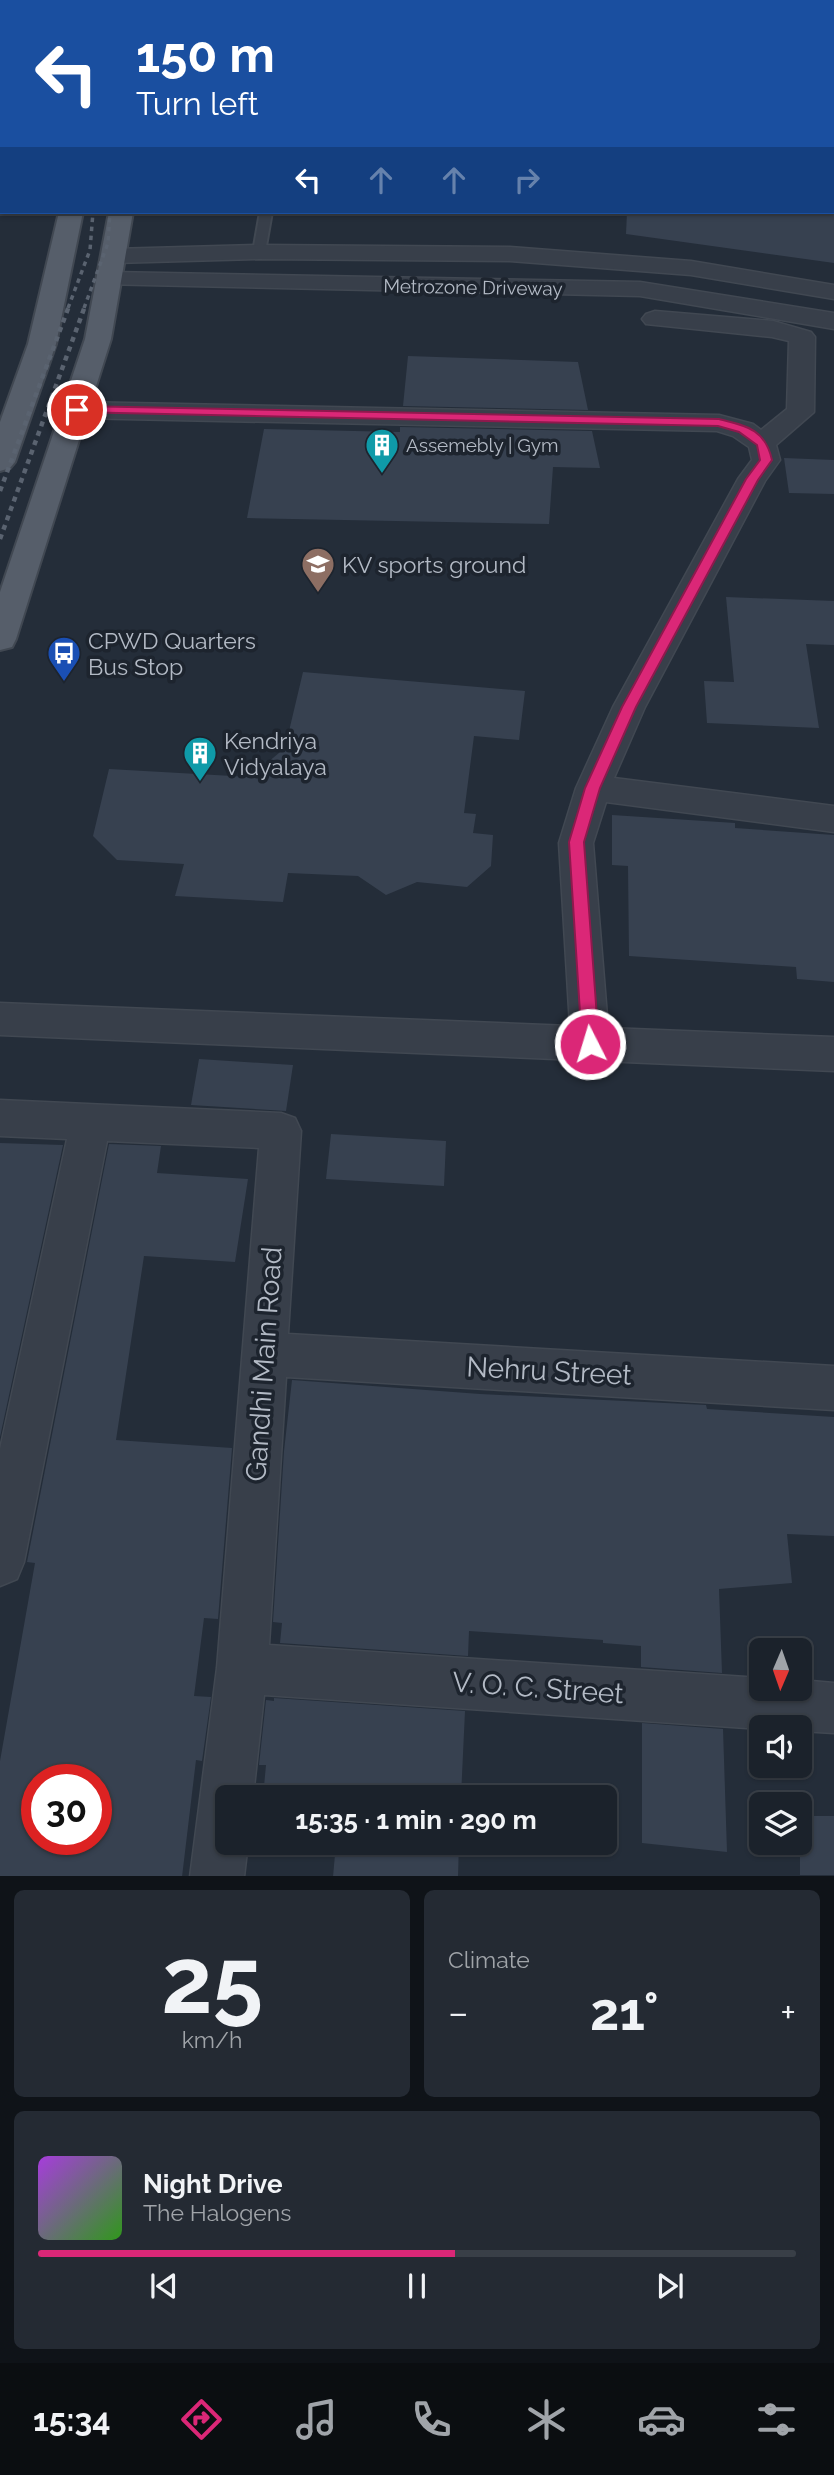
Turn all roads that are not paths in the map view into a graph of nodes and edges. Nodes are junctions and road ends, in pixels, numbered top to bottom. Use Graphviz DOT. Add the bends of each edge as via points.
graph roads {
  1 [pos="71,214"];
  2 [pos="121,214"];
  3 [pos="265,214"];
  4 [pos="259,252"];
  5 [pos="112,268"];
  6 [pos="833,281"];
  7 [pos="655,319"];
  8 [pos="834,321"];
  9 [pos="77,410"];
  10 [pos="762,443"];
  11 [pos="0,462"];
  12 [pos="0,639"];
  13 [pos="593,788"];
  14 [pos="834,819"];
  15 [pos="0,1019"];
  16 [pos="590,1044"];
  17 [pos="834,1054"];
  18 [pos="0,1118"];
  19 [pos="90,1123"];
  20 [pos="264,1354"];
  21 [pos="834,1388"];
  22 [pos="0,1562"];
  23 [pos="242,1668"];
  24 [pos="834,1708"];
  25 [pos="217,1876"];
  1 -- 11 [label="main road" via="42,344"];
  2 -- 5 [label="main road"];
  3 -- 4 [label="lane"];
  4 -- 5 [label="street"];
  4 -- 6 [label="street" via="510,254 691,268 810,288"];
  5 -- 8 [label="street, Metrozone Driveway" via="640,289"];
  5 -- 9 [label="main road"];
  7 -- 10 [label="street" via="773,329 802,337 800,412"];
  9 -- 10 [label="street" via="719,423 743,430"];
  9 -- 12 [label="main road"];
  10 -- 13 [label="street" via="766,460 629,707"];
  13 -- 14 [label="street"];
  13 -- 16 [label="street" via="576,842"];
  15 -- 16 [label="street"];
  16 -- 17 [label="street"];
  18 -- 19 [label="street, Gandhi Main Road"];
  19 -- 20 [label="street, Gandhi Main Road" via="281,1131"];
  19 -- 22 [label="street"];
  20 -- 21 [label="street, Nehru Street"];
  20 -- 23 [label="street, Gandhi Main Road"];
  23 -- 24 [label="street, V. O. C. Street"];
  23 -- 25 [label="street, Gandhi Main Road"];
}
